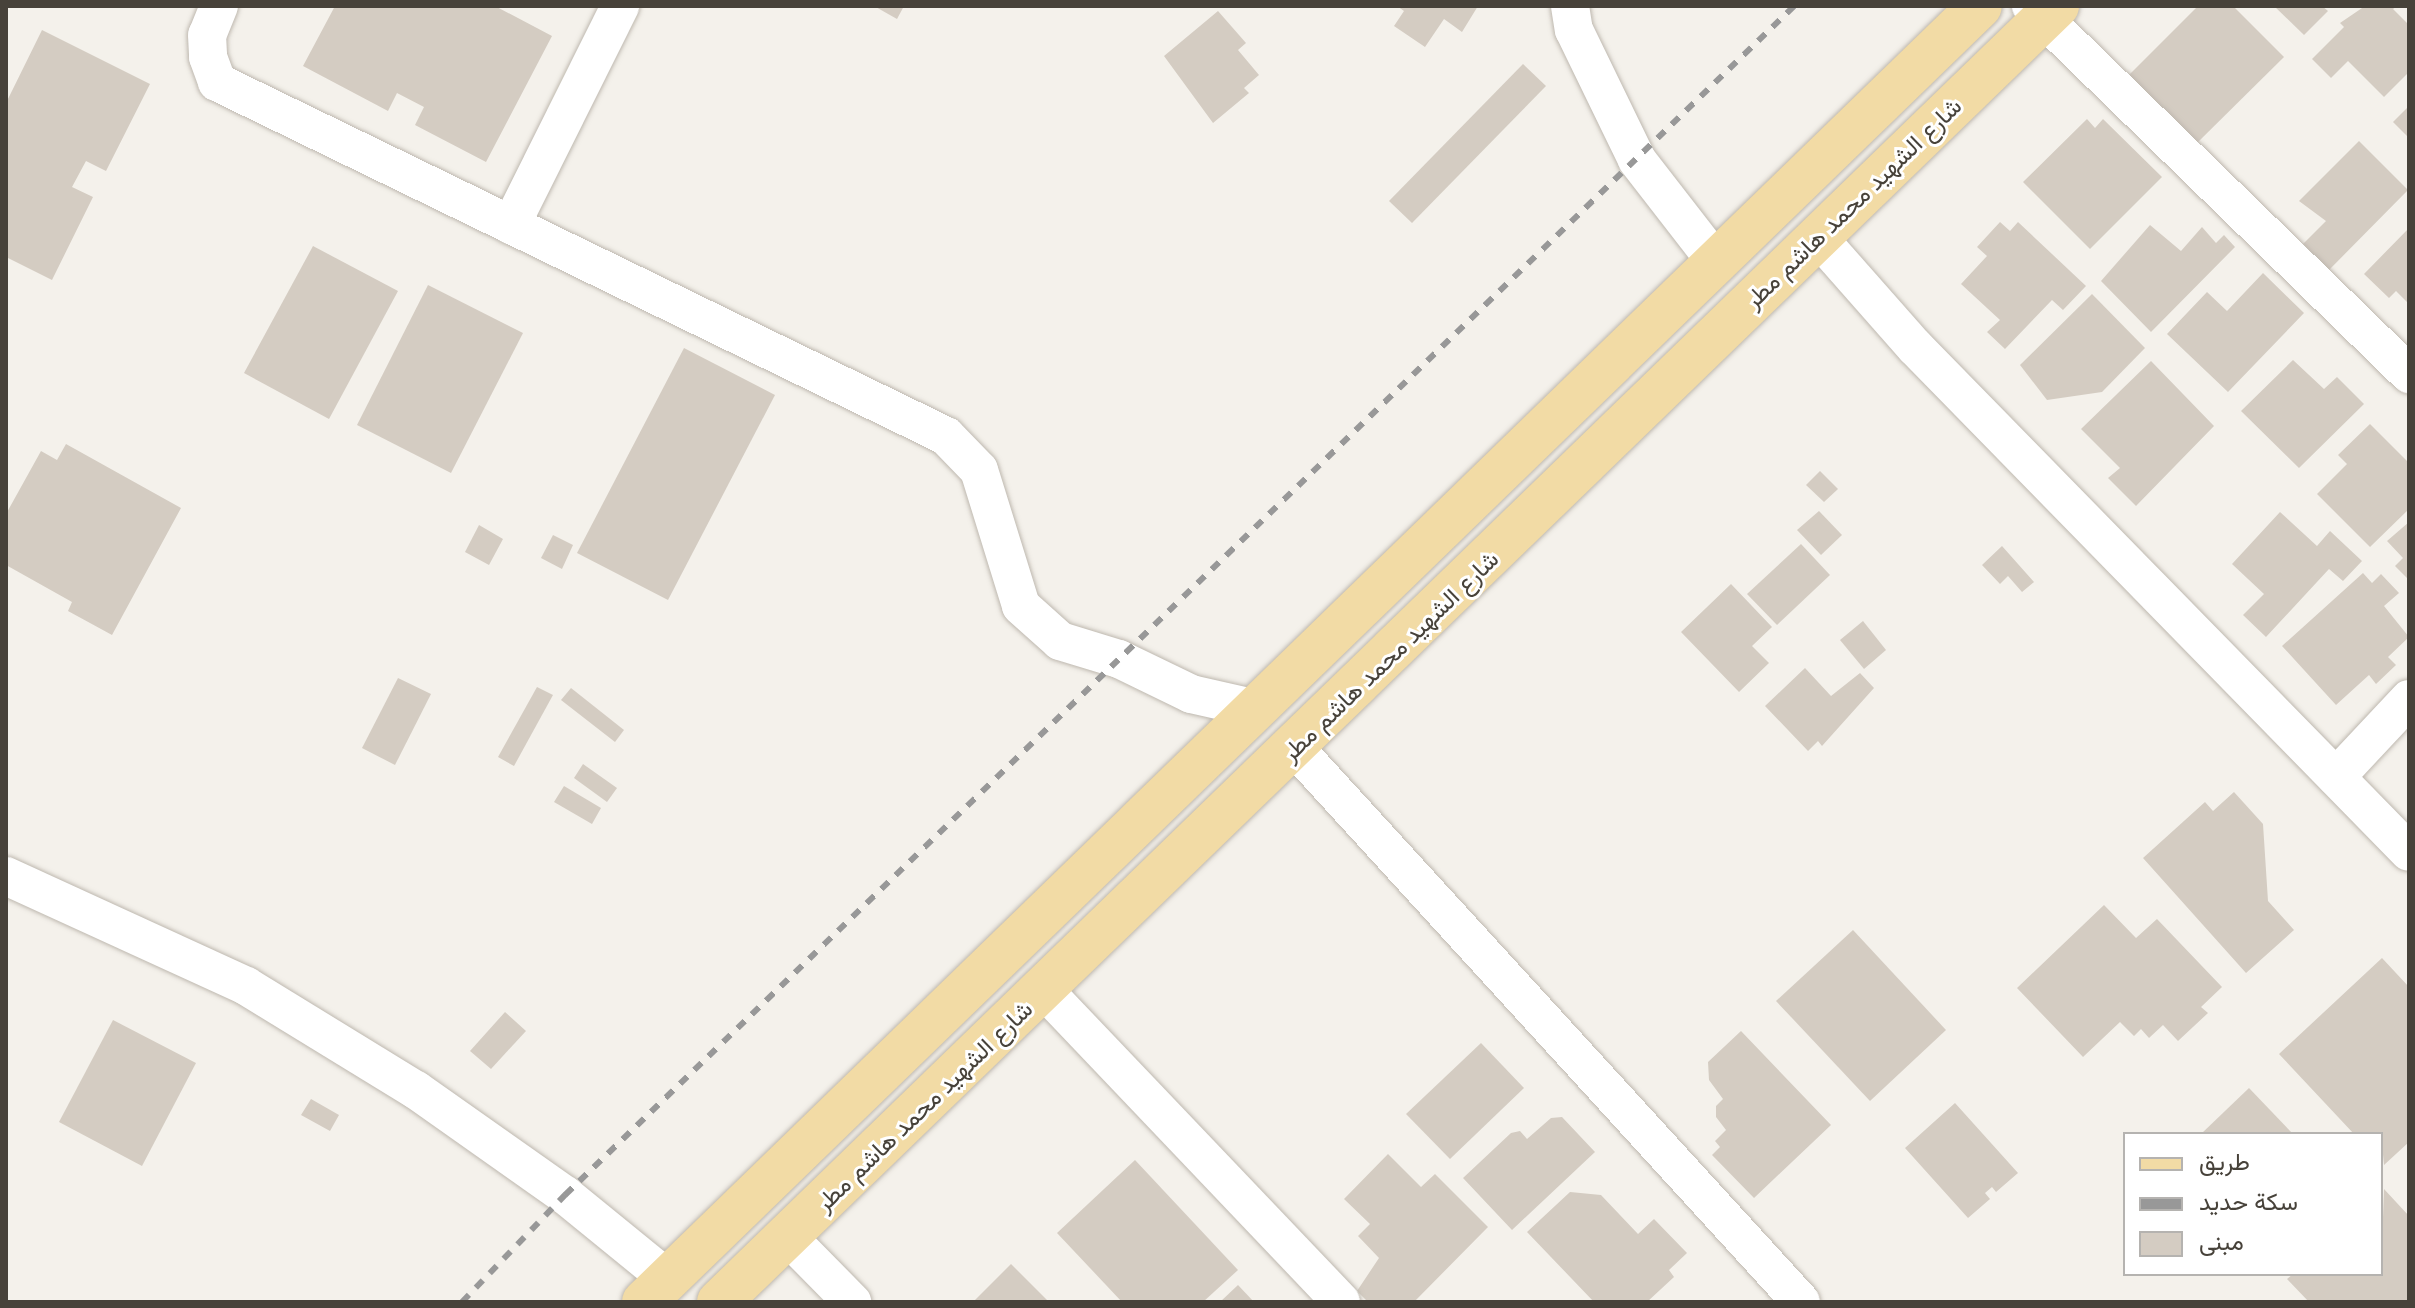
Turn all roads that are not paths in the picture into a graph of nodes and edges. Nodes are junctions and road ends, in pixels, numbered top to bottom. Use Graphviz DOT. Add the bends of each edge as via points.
graph roads {
  1 [pos="219,6"];
  2 [pos="620,6"];
  3 [pos="1570,6"];
  4 [pos="1980,6"];
  5 [pos="2044,10"];
  6 [pos="511,225"];
  7 [pos="1817,236"];
  8 [pos="1717,263"];
  9 [pos="2409,374"];
  10 [pos="2409,699"];
  11 [pos="1257,709"];
  12 [pos="1295,748"];
  13 [pos="2336,777"];
  14 [pos="2409,852"];
  15 [pos="6,876"];
  16 [pos="1045,991"];
  17 [pos="787,1236"];
  18 [pos="656,1291"];
  19 [pos="719,1302"];
  20 [pos="852,1302"];
  21 [pos="1341,1302"];
  22 [pos="1801,1302"];
  1 -- 6 [label="street" via="207,35 217,82"];
  2 -- 6 [label="street"];
  3 -- 8 [label="street" via="1574,30 1637,160"];
  4 -- 8 [label="main road"];
  5 -- 7 [label="main road, شارع الشهيد محمد هاشم مطر"];
  5 -- 9 [label="street"];
  6 -- 11 [label="street" via="946,436 979,470 1021,606 1050,632 1191,694"];
  7 -- 12 [label="main road, شارع الشهيد محمد هاشم مطر"];
  7 -- 13 [label="street" via="1915,347"];
  8 -- 11 [label="main road"];
  10 -- 13 [label="street"];
  11 -- 18 [label="main road"];
  12 -- 16 [label="main road, شارع الشهيد محمد هاشم مطر"];
  12 -- 22 [label="street"];
  13 -- 14 [label="street"];
  15 -- 18 [label="street" via="246,986 416,1090 565,1195"];
  16 -- 17 [label="main road, شارع الشهيد محمد هاشم مطر"];
  16 -- 21 [label="street"];
  17 -- 19 [label="main road, شارع الشهيد محمد هاشم مطر"];
  17 -- 20 [label="street"];
}
